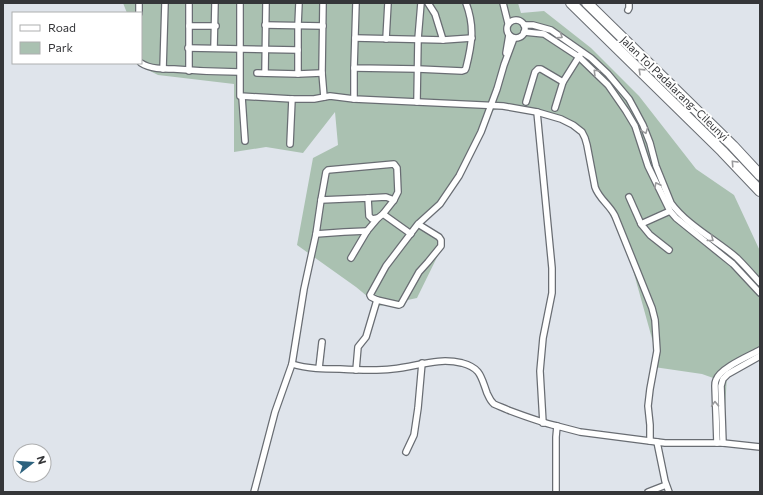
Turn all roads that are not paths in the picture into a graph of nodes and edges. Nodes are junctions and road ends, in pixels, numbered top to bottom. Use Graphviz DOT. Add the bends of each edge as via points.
graph roads {
  1 [pos="165,3"];
  2 [pos="189,3"];
  3 [pos="215,3"];
  4 [pos="240,3"];
  5 [pos="266,3"];
  6 [pos="299,3"];
  7 [pos="323,3"];
  8 [pos="356,3"];
  9 [pos="388,3"];
  10 [pos="421,3"];
  11 [pos="428,3"];
  12 [pos="466,3"];
  13 [pos="503,3"];
  14 [pos="572,3"];
  15 [pos="587,3"];
  16 [pos="629,3"];
  17 [pos="628,10"];
  18 [pos="511,21"];
  19 [pos="265,25"];
  20 [pos="298,25"];
  21 [pos="189,26"];
  22 [pos="216,26"];
  23 [pos="322,26"];
  24 [pos="524,29"];
  25 [pos="512,36"];
  26 [pos="355,38"];
  27 [pos="386,38"];
  28 [pos="472,38"];
  29 [pos="418,39"];
  30 [pos="443,40"];
  31 [pos="188,48"];
  32 [pos="214,48"];
  33 [pos="239,48"];
  34 [pos="265,49"];
  35 [pos="298,50"];
  36 [pos="581,54"];
  37 [pos="142,64"];
  38 [pos="354,68"];
  39 [pos="163,69"];
  40 [pos="418,69"];
  41 [pos="189,71"];
  42 [pos="239,72"];
  43 [pos="257,72"];
  44 [pos="265,73"];
  45 [pos="322,73"];
  46 [pos="298,74"];
  47 [pos="563,82"];
  48 [pos="242,97"];
  49 [pos="324,97"];
  50 [pos="354,98"];
  51 [pos="292,99"];
  52 [pos="417,102"];
  53 [pos="526,102"];
  54 [pos="490,106"];
  55 [pos="555,108"];
  56 [pos="537,112"];
  57 [pos="245,141"];
  58 [pos="290,144"];
  59 [pos="760,175"];
  60 [pos="760,191"];
  61 [pos="368,198"];
  62 [pos="629,198"];
  63 [pos="321,200"];
  64 [pos="394,200"];
  65 [pos="670,211"];
  66 [pos="383,214"];
  67 [pos="378,218"];
  68 [pos="418,224"];
  69 [pos="641,224"];
  70 [pos="367,231"];
  71 [pos="316,234"];
  72 [pos="411,234"];
  73 [pos="669,250"];
  74 [pos="351,258"];
  75 [pos="760,284"];
  76 [pos="760,293"];
  77 [pos="377,300"];
  78 [pos="322,342"];
  79 [pos="760,350"];
  80 [pos="760,356"];
  81 [pos="422,363"];
  82 [pos="292,364"];
  83 [pos="319,368"];
  84 [pos="356,370"];
  85 [pos="718,386"];
  86 [pos="543,423"];
  87 [pos="557,426"];
  88 [pos="650,441"];
  89 [pos="658,442"];
  90 [pos="723,443"];
  91 [pos="717,444"];
  92 [pos="760,447"];
  93 [pos="406,452"];
  94 [pos="666,485"];
  95 [pos="254,492"];
  96 [pos="556,492"];
  97 [pos="648,492"];
  98 [pos="668,492"];
  1 -- 39 [label="street"];
  2 -- 21 [label="street"];
  3 -- 22 [label="street"];
  4 -- 33 [label="street"];
  5 -- 19 [label="street"];
  6 -- 20 [label="street"];
  7 -- 23 [label="street"];
  8 -- 26 [label="street"];
  9 -- 27 [label="street"];
  10 -- 29 [label="street"];
  11 -- 30 [label="street" via="435,14"];
  12 -- 28 [label="street"];
  13 -- 18 [label="street"];
  60 -- 14 [label="highway, Jalan Tol Padalarang–Cileunyi, one-way"];
  15 -- 59 [label="highway, Jalan Tol Padalarang–Cileunyi"];
  16 -- 17 [label="street"];
  18 -- 24 [label="street" via="520,21"];
  18 -- 25 [label="street" via="507,29"];
  19 -- 20 [label="street"];
  19 -- 34 [label="street"];
  20 -- 23 [label="street"];
  20 -- 35 [label="street"];
  21 -- 22 [label="street"];
  21 -- 31 [label="street"];
  22 -- 32 [label="street"];
  23 -- 45 [label="street"];
  24 -- 25 [label="street" via="520,36"];
  24 -- 36 [label="street" via="533,25 551,30"];
  25 -- 54 [label="street"];
  26 -- 27 [label="street"];
  26 -- 38 [label="street"];
  27 -- 29 [label="street"];
  28 -- 30 [label="street"];
  28 -- 40 [label="street" via="465,70"];
  29 -- 30 [label="street"];
  29 -- 40 [label="street"];
  31 -- 32 [label="street"];
  31 -- 41 [label="street"];
  32 -- 33 [label="street"];
  33 -- 34 [label="street"];
  33 -- 42 [label="street"];
  34 -- 35 [label="street"];
  34 -- 44 [label="street"];
  35 -- 46 [label="street"];
  36 -- 47 [label="street"];
  65 -- 36 [label="street, one-way" via="648,166 635,126 608,85"];
  36 -- 75 [label="street, one-way" via="591,58 608,74 629,100 643,126 671,203 683,216 738,259"];
  37 -- 39 [label="street"];
  38 -- 40 [label="street"];
  38 -- 50 [label="street"];
  39 -- 41 [label="street"];
  40 -- 52 [label="street"];
  41 -- 42 [label="street"];
  42 -- 48 [label="street"];
  43 -- 44 [label="street"];
  44 -- 46 [label="street"];
  45 -- 46 [label="street"];
  45 -- 49 [label="street"];
  47 -- 53 [label="street" via="538,69"];
  47 -- 55 [label="street"];
  48 -- 51 [label="street"];
  48 -- 57 [label="street"];
  49 -- 50 [label="street"];
  49 -- 51 [label="street"];
  50 -- 52 [label="street"];
  51 -- 58 [label="street"];
  52 -- 54 [label="street"];
  54 -- 56 [label="street"];
  54 -- 68 [label="street" via="459,176 440,204"];
  56 -- 86 [label="street" via="552,268 552,293 543,338 540,371"];
  56 -- 88 [label="street" via="561,119 582,132 596,192 612,210 652,308 657,350 649,393"];
  61 -- 63 [label="street"];
  61 -- 64 [label="street" via="386,197"];
  61 -- 67 [label="street" via="369,216 372,219"];
  62 -- 69 [label="street"];
  63 -- 64 [label="street" via="328,170 394,164 397,168 398,192"];
  63 -- 71 [label="street"];
  64 -- 66 [label="street"];
  65 -- 69 [label="street"];
  65 -- 76 [label="street" via="733,264"];
  66 -- 67 [label="street"];
  66 -- 72 [label="street"];
  67 -- 70 [label="street"];
  68 -- 72 [label="street"];
  68 -- 77 [label="street" via="439,237 440,246 418,272 401,304"];
  69 -- 73 [label="street"];
  70 -- 71 [label="street"];
  70 -- 74 [label="street"];
  71 -- 82 [label="street"];
  72 -- 77 [label="street" via="375,285 370,296"];
  77 -- 84 [label="street" via="366,337 358,347"];
  78 -- 83 [label="street"];
  79 -- 85 [label="street" via="726,368 716,379"];
  80 -- 85 [label="street" via="728,374"];
  81 -- 84 [label="street" via="393,369"];
  81 -- 86 [label="street" via="442,360 474,367 483,379 494,404"];
  81 -- 93 [label="street" via="414,435"];
  82 -- 83 [label="street"];
  82 -- 95 [label="street" via="275,412"];
  83 -- 84 [label="street"];
  85 -- 90 [label="street"];
  91 -- 85 [label="street, one-way"];
  86 -- 87 [label="street"];
  87 -- 88 [label="street" via="580,432"];
  87 -- 96 [label="street"];
  88 -- 89 [label="street"];
  89 -- 91 [label="street"];
  89 -- 94 [label="street"];
  90 -- 91 [label="street"];
  90 -- 92 [label="street"];
  94 -- 97 [label="street"];
  94 -- 98 [label="street"];
}
